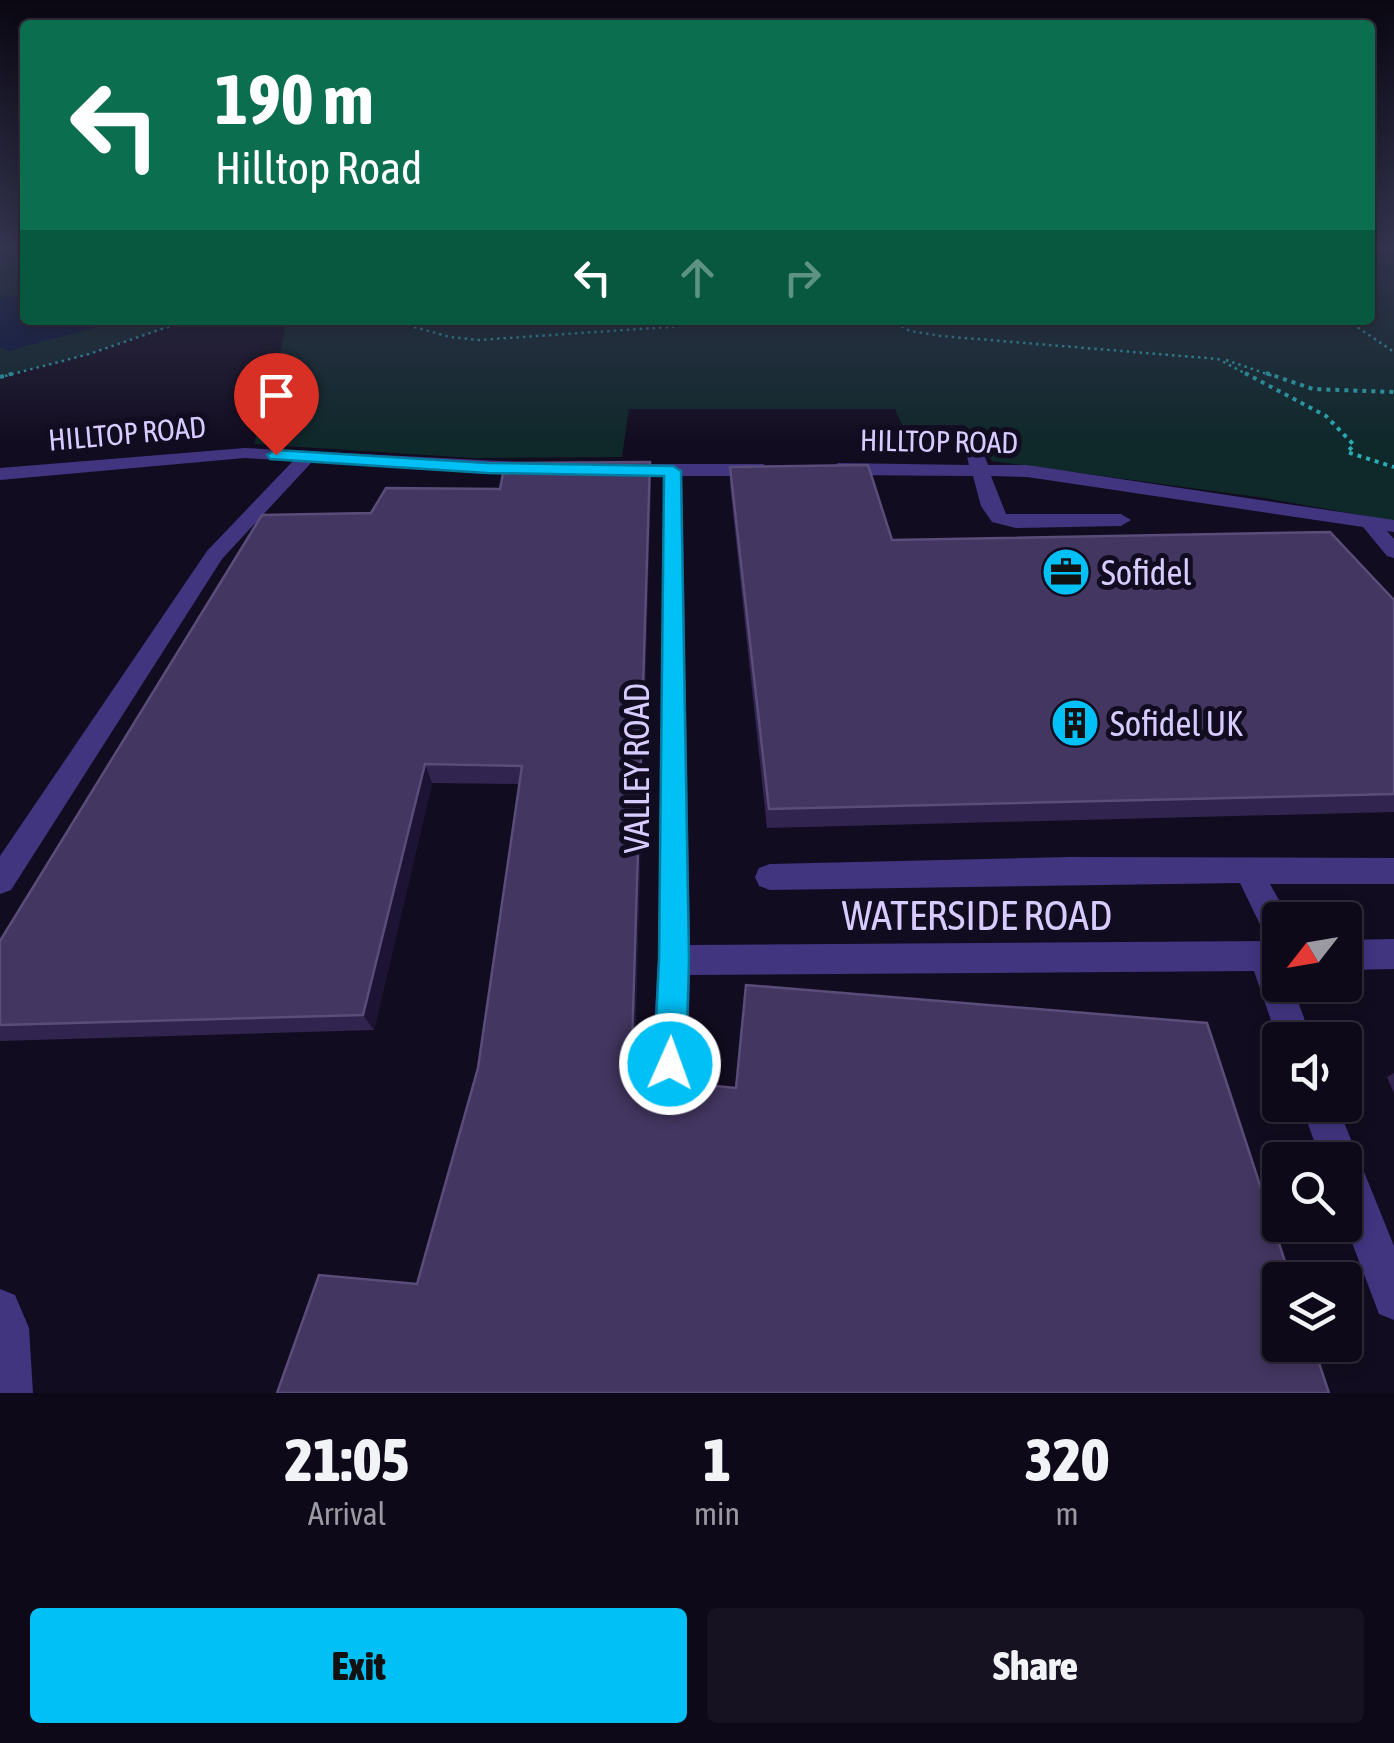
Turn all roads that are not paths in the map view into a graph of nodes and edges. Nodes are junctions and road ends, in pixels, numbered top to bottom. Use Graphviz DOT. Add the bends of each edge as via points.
graph roads {
  1 [pos="914,432"];
  2 [pos="306,458"];
  3 [pos="562,470"];
  4 [pos="598,470"];
  5 [pos="784,470"];
  6 [pos="821,470"];
  7 [pos="982,470"];
  8 [pos="673,471"];
  9 [pos="0,474"];
  10 [pos="1120,520"];
  11 [pos="1370,523"];
  12 [pos="1394,526"];
  13 [pos="1394,552"];
  14 [pos="1248,870"];
  15 [pos="1394,871"];
  16 [pos="770,877"];
  17 [pos="0,881"];
  18 [pos="1262,910"];
  19 [pos="1262,948"];
  20 [pos="1394,954"];
  21 [pos="1362,955"];
  22 [pos="674,960"];
  23 [pos="670,1064"];
  24 [pos="1362,1216"];
  25 [pos="1394,1299"];
  26 [pos="0,1310"];
  27 [pos="11,1393"];
  1 -- 7 [label="street" via="958,437 973,446"];
  2 -- 3 [label="street, HILLTOP ROAD"];
  2 -- 9 [label="street, HILLTOP ROAD" via="245,453"];
  2 -- 17 [label="street" via="214,556"];
  4 -- 8 [label="street"];
  5 -- 8 [label="street"];
  6 -- 7 [label="street, HILLTOP ROAD"];
  7 -- 10 [label="street" via="999,518"];
  7 -- 11 [label="street, HILLTOP ROAD"];
  8 -- 22 [label="street, VALLEY ROAD"];
  11 -- 12 [label="street, HILLTOP ROAD"];
  11 -- 13 [label="street"];
  14 -- 15 [label="street"];
  14 -- 16 [label="street"];
  14 -- 18 [label="street"];
  19 -- 22 [label="street, WATERSIDE ROAD"];
  20 -- 21 [label="street"];
  22 -- 23 [label="street, VALLEY ROAD"];
  24 -- 25 [label="street"];
  26 -- 27 [label="street" via="8,1328"];
}
